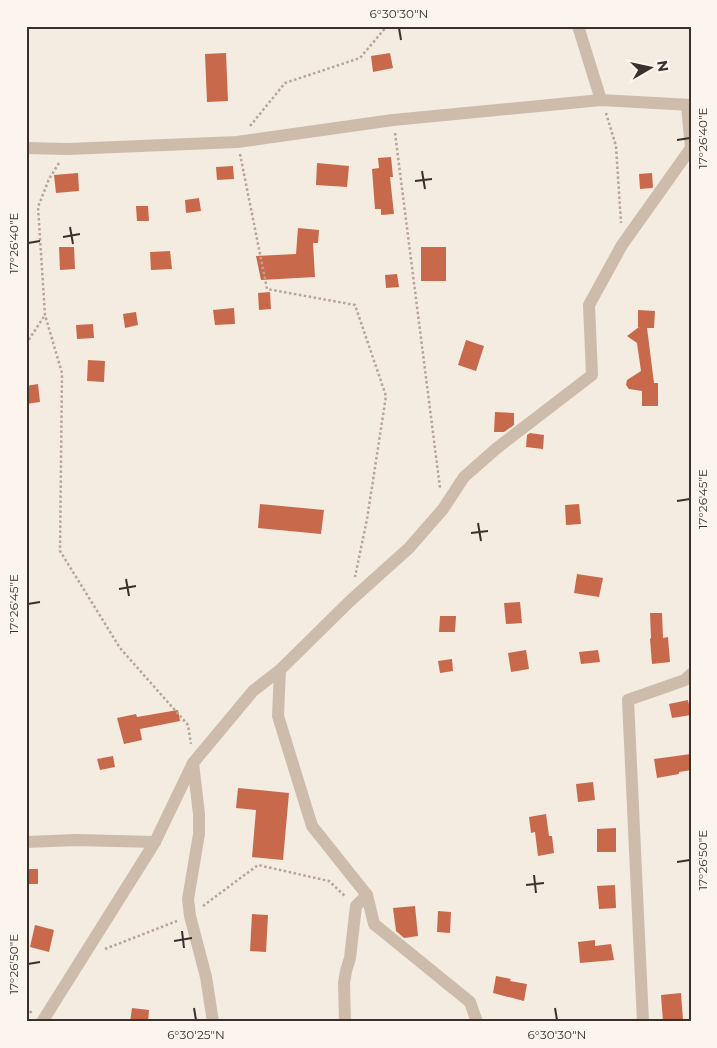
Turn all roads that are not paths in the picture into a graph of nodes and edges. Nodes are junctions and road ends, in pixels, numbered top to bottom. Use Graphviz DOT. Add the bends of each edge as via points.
graph roads {
  1 [pos="578,26"];
  2 [pos="601,100"];
  3 [pos="689,106"];
  4 [pos="26,148"];
  5 [pos="691,148"];
  6 [pos="280,670"];
  7 [pos="691,674"];
  8 [pos="194,763"];
  9 [pos="26,842"];
  10 [pos="155,842"];
  11 [pos="366,895"];
  12 [pos="42,1022"];
  13 [pos="213,1022"];
  14 [pos="346,1022"];
  15 [pos="477,1022"];
  16 [pos="643,1022"];
  1 -- 2 [label="street"];
  2 -- 3 [label="street"];
  2 -- 4 [label="street" via="394,120 237,142"];
  3 -- 5 [label="street"];
  5 -- 6 [label="street" via="622,245 589,305 592,375 464,477 409,548"];
  6 -- 8 [label="street" via="253,691"];
  6 -- 11 [label="street" via="278,716 312,826"];
  7 -- 16 [label="street" via="685,680 628,700"];
  8 -- 10 [label="street"];
  8 -- 13 [label="street" via="199,834 188,899"];
  9 -- 10 [label="street"];
  10 -- 12 [label="street"];
  11 -- 14 [label="street" via="356,906 344,983"];
  11 -- 15 [label="street" via="374,924 470,1002"];
}
